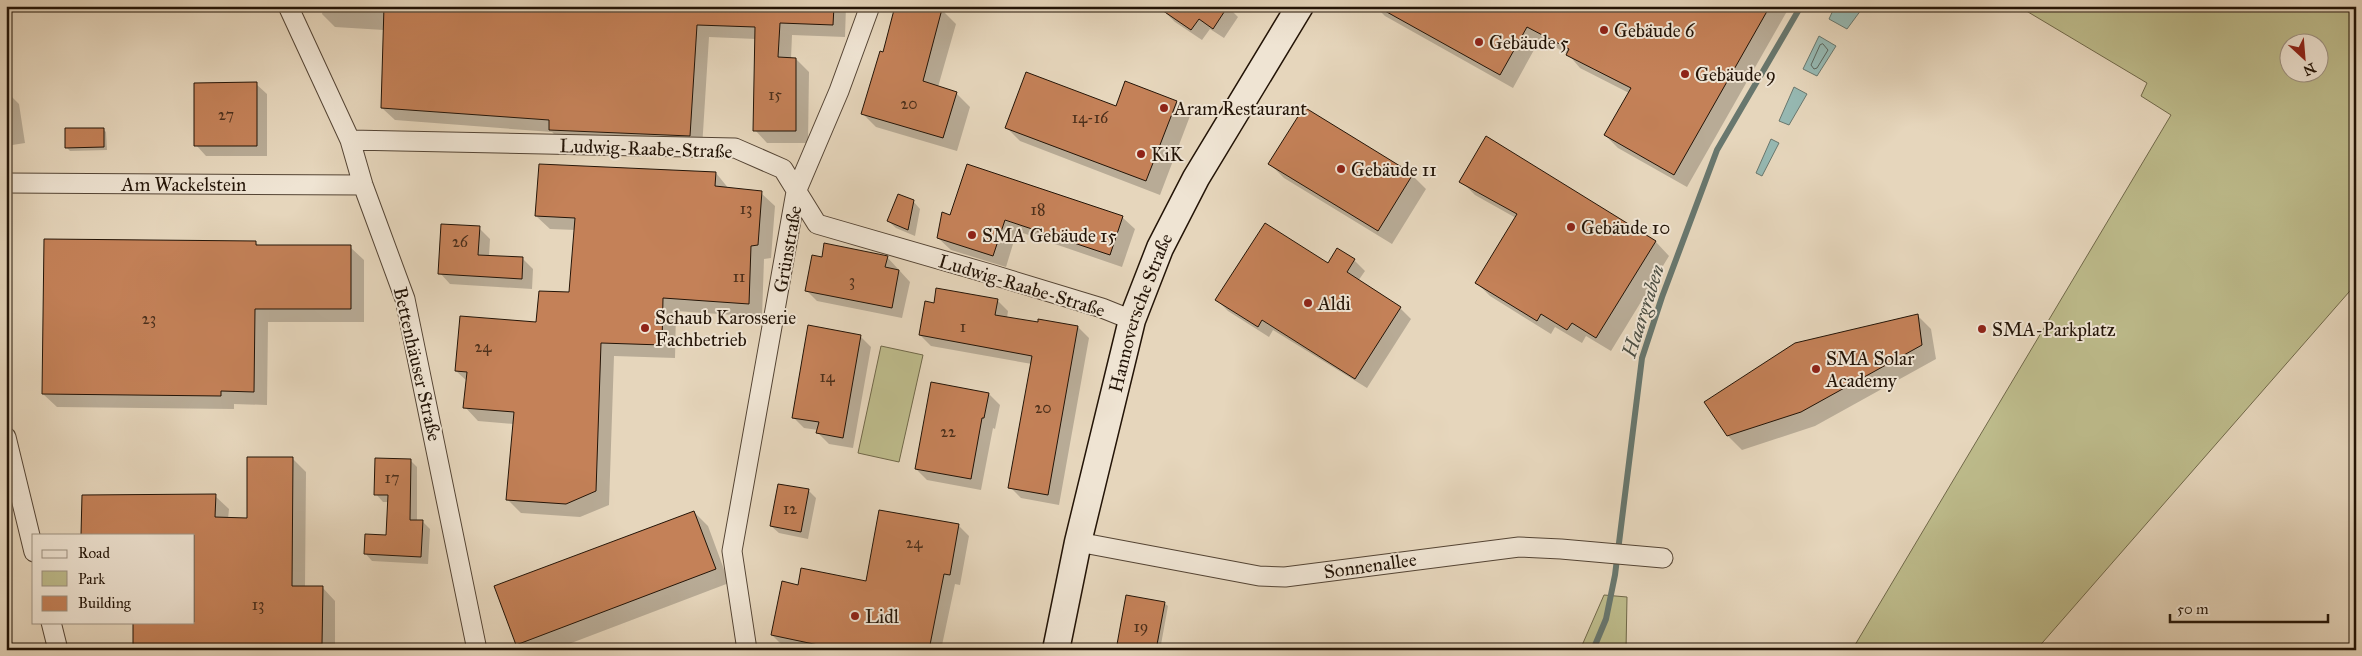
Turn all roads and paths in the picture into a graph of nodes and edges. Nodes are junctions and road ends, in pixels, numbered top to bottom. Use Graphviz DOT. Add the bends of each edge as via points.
graph roads {
  1 [pos="288,6"];
  2 [pos="870,6"];
  3 [pos="1300,6"];
  4 [pos="350,140"];
  5 [pos="6,183"];
  6 [pos="363,185"];
  7 [pos="796,192"];
  8 [pos="1132,320"];
  9 [pos="6,437"];
  10 [pos="1078,542"];
  11 [pos="32,544"];
  12 [pos="1664,558"];
  13 [pos="52,624"];
  14 [pos="58,650"];
  15 [pos="477,650"];
  16 [pos="747,650"];
  17 [pos="1056,650"];
  1 -- 4 [label="street, Bettenhäuser Straße"];
  2 -- 7 [label="street, Grünstraße" via="839,91"];
  3 -- 8 [label="main road, Hannoversche Straße" via="1196,178 1160,248"];
  4 -- 6 [label="street, Bettenhäuser Straße"];
  4 -- 7 [label="street, Ludwig-Raabe-Straße" via="735,148 783,169"];
  5 -- 6 [label="street, Am Wackelstein"];
  6 -- 15 [label="street, Bettenhäuser Straße" via="406,298"];
  7 -- 8 [label="street, Ludwig-Raabe-Straße" via="817,224 1102,308"];
  7 -- 16 [label="street, Grünstraße" via="732,551"];
  8 -- 10 [label="main road, Hannoversche Straße"];
  9 -- 11 [label="street"];
  10 -- 12 [label="street, Sonnenallee" via="1259,576 1284,576 1519,547"];
  10 -- 17 [label="main road, Hannoversche Straße"];
  13 -- 14 [label="street"];
}
